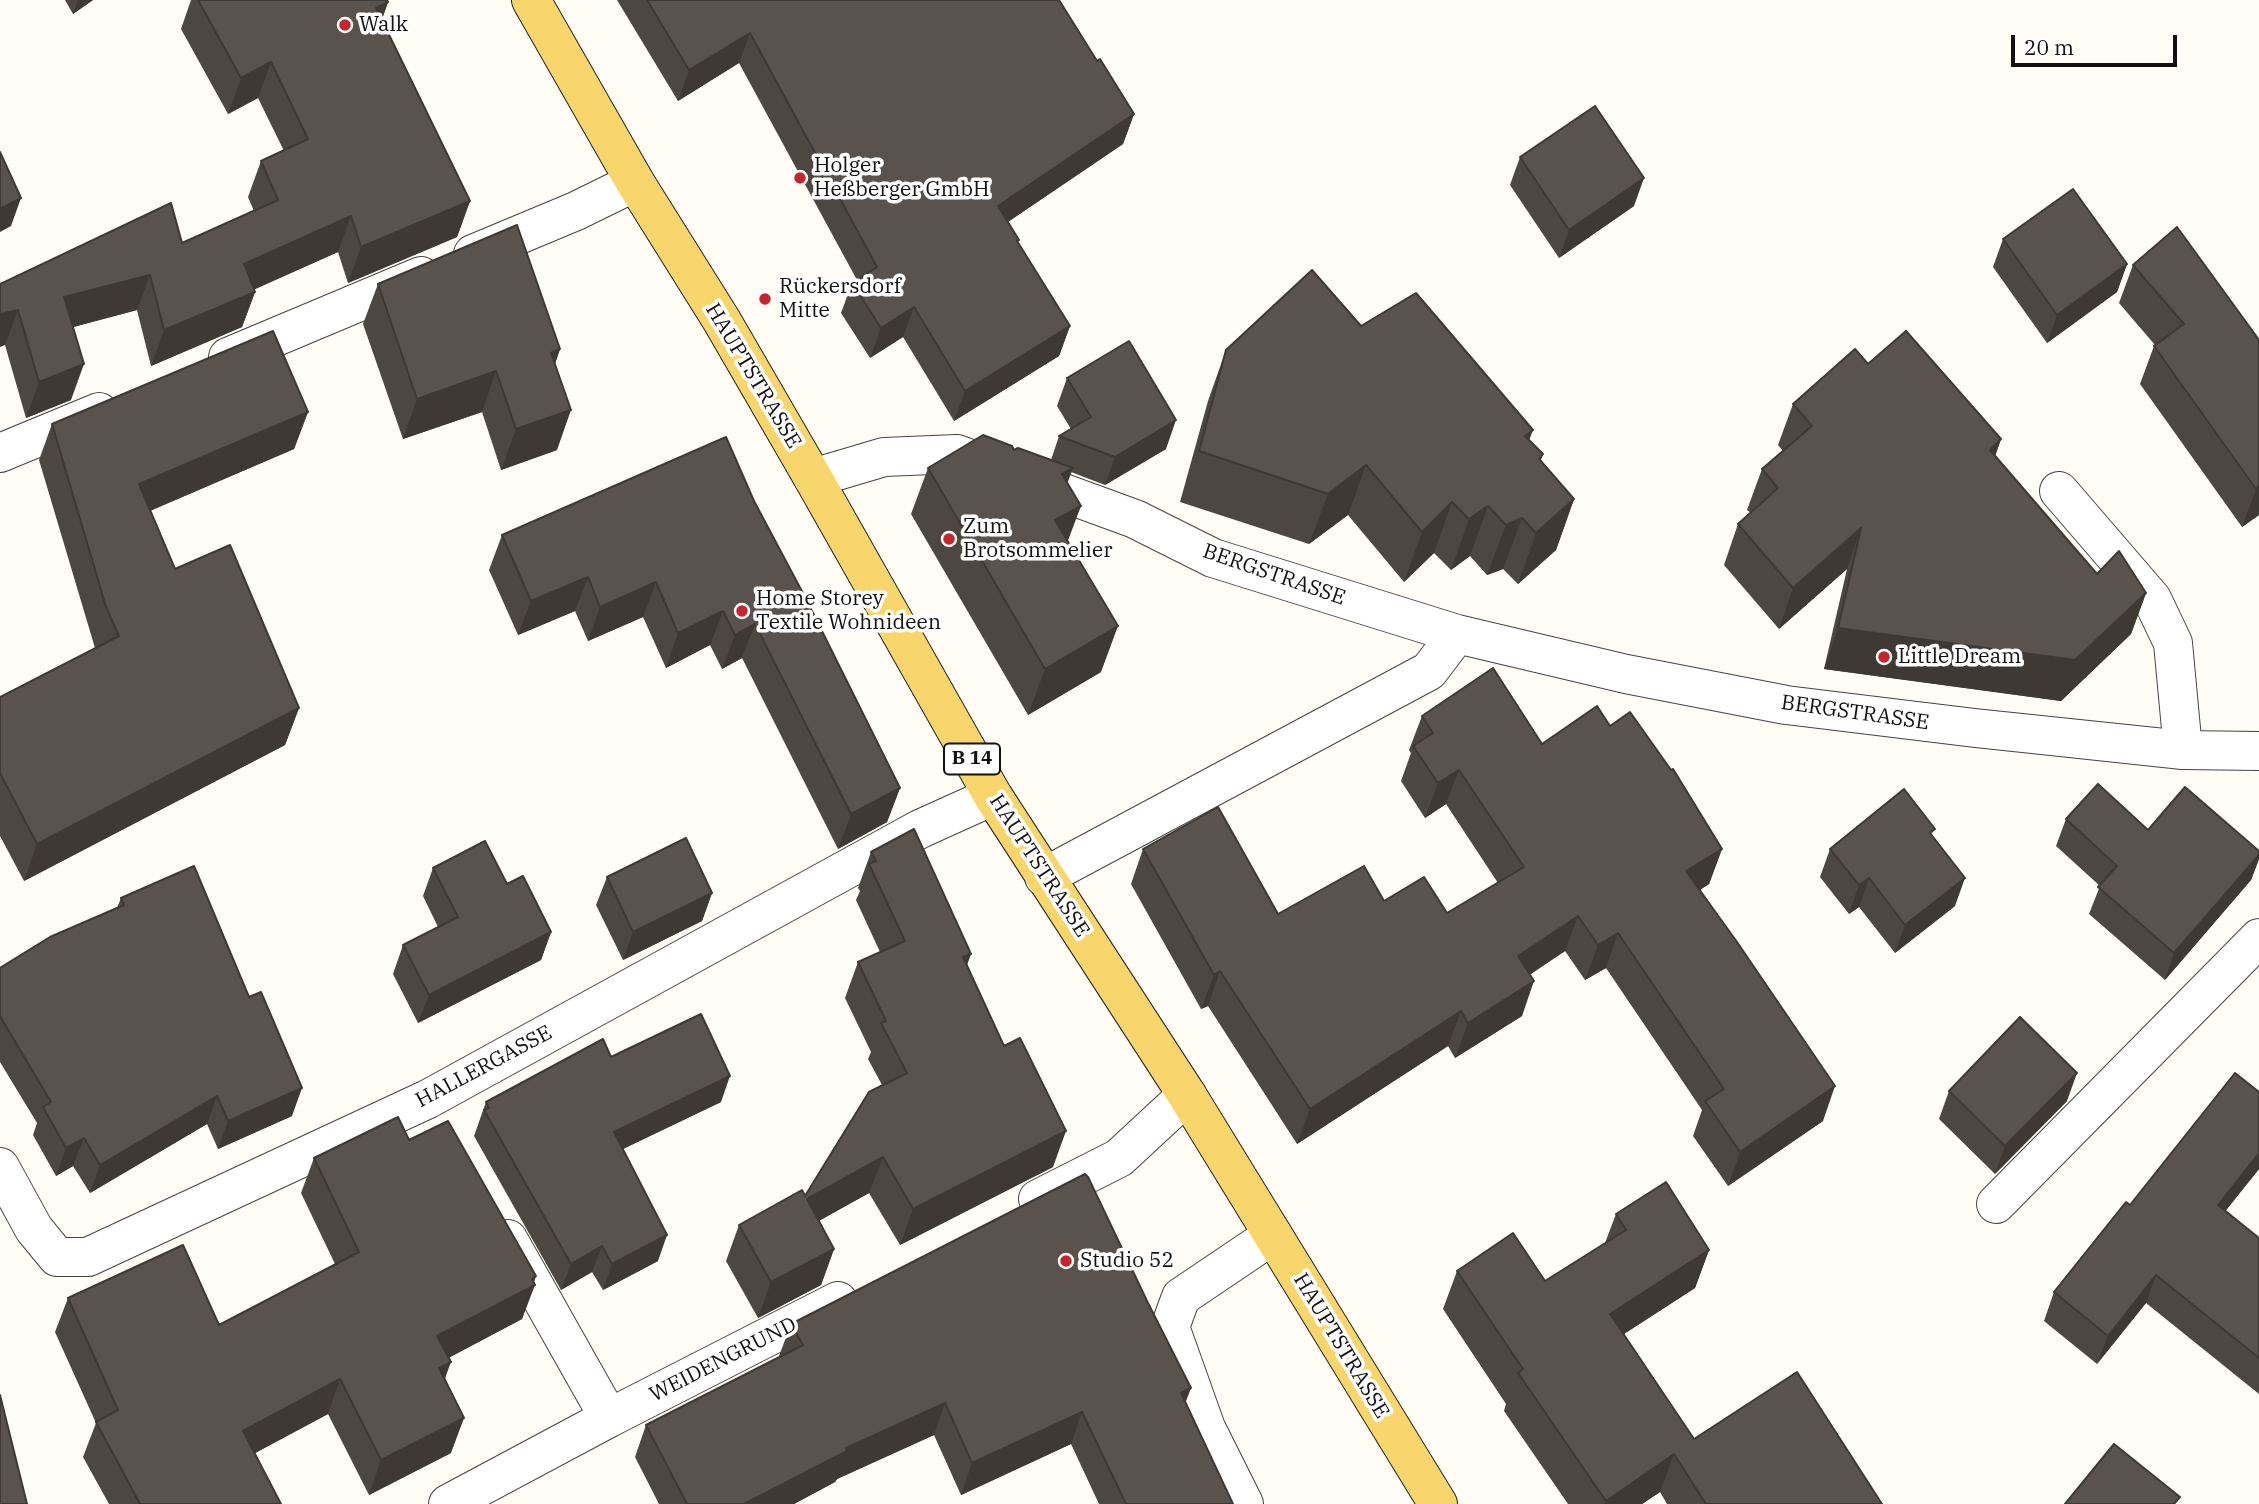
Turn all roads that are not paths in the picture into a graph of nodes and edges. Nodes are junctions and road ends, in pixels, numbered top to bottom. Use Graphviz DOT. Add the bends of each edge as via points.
graph roads {
  1 [pos="531,0"];
  2 [pos="635,182"];
  3 [pos="192,372"];
  4 [pos="128,399"];
  5 [pos="0,453"];
  6 [pos="813,478"];
  7 [pos="2060,491"];
  8 [pos="1457,634"];
  9 [pos="2183,750"];
  10 [pos="2259,751"];
  11 [pos="993,796"];
  12 [pos="1044,877"];
  13 [pos="2259,938"];
  14 [pos="1187,1095"];
  15 [pos="428,1099"];
  16 [pos="448,1134"];
  17 [pos="0,1167"];
  18 [pos="1996,1204"];
  19 [pos="488,1205"];
  20 [pos="1007,1215"];
  21 [pos="1273,1235"];
  22 [pos="870,1284"];
  23 [pos="609,1418"];
  24 [pos="448,1504"];
  25 [pos="1244,1504"];
  26 [pos="1438,1504"];
  1 -- 2 [label="main road, HAUPTSTRASSE / B 14"];
  2 -- 3 [label="street"];
  2 -- 6 [label="main road, HAUPTSTRASSE / B 14"];
  4 -- 5 [label="street"];
  6 -- 8 [label="street, BERGSTRASSE" via="884,457 957,454 1135,519 1213,558"];
  6 -- 11 [label="main road, HAUPTSTRASSE / B 14"];
  7 -- 9 [label="street" via="2152,599 2173,643"];
  8 -- 9 [label="street, BERGSTRASSE" via="1786,705"];
  8 -- 12 [label="street" via="1429,671"];
  9 -- 10 [label="street, BERGSTRASSE"];
  11 -- 12 [label="main road, HAUPTSTRASSE / B 14"];
  11 -- 15 [label="street, HALLERGASSE" via="920,829"];
  12 -- 14 [label="main road, HAUPTSTRASSE / B 14"];
  13 -- 18 [label="street"];
  14 -- 20 [label="street" via="1119,1158"];
  14 -- 21 [label="main road, HAUPTSTRASSE / B 14"];
  15 -- 16 [label="street"];
  15 -- 17 [label="street, HALLERGASSE" via="88,1257 57,1257 34,1229"];
  19 -- 23 [label="street"];
  21 -- 25 [label="street" via="1181,1297 1170,1327 1206,1428"];
  21 -- 26 [label="main road, HAUPTSTRASSE / B 14"];
  22 -- 23 [label="street, WEIDENGRUND"];
  23 -- 24 [label="street, WEIDENGRUND"];
}
